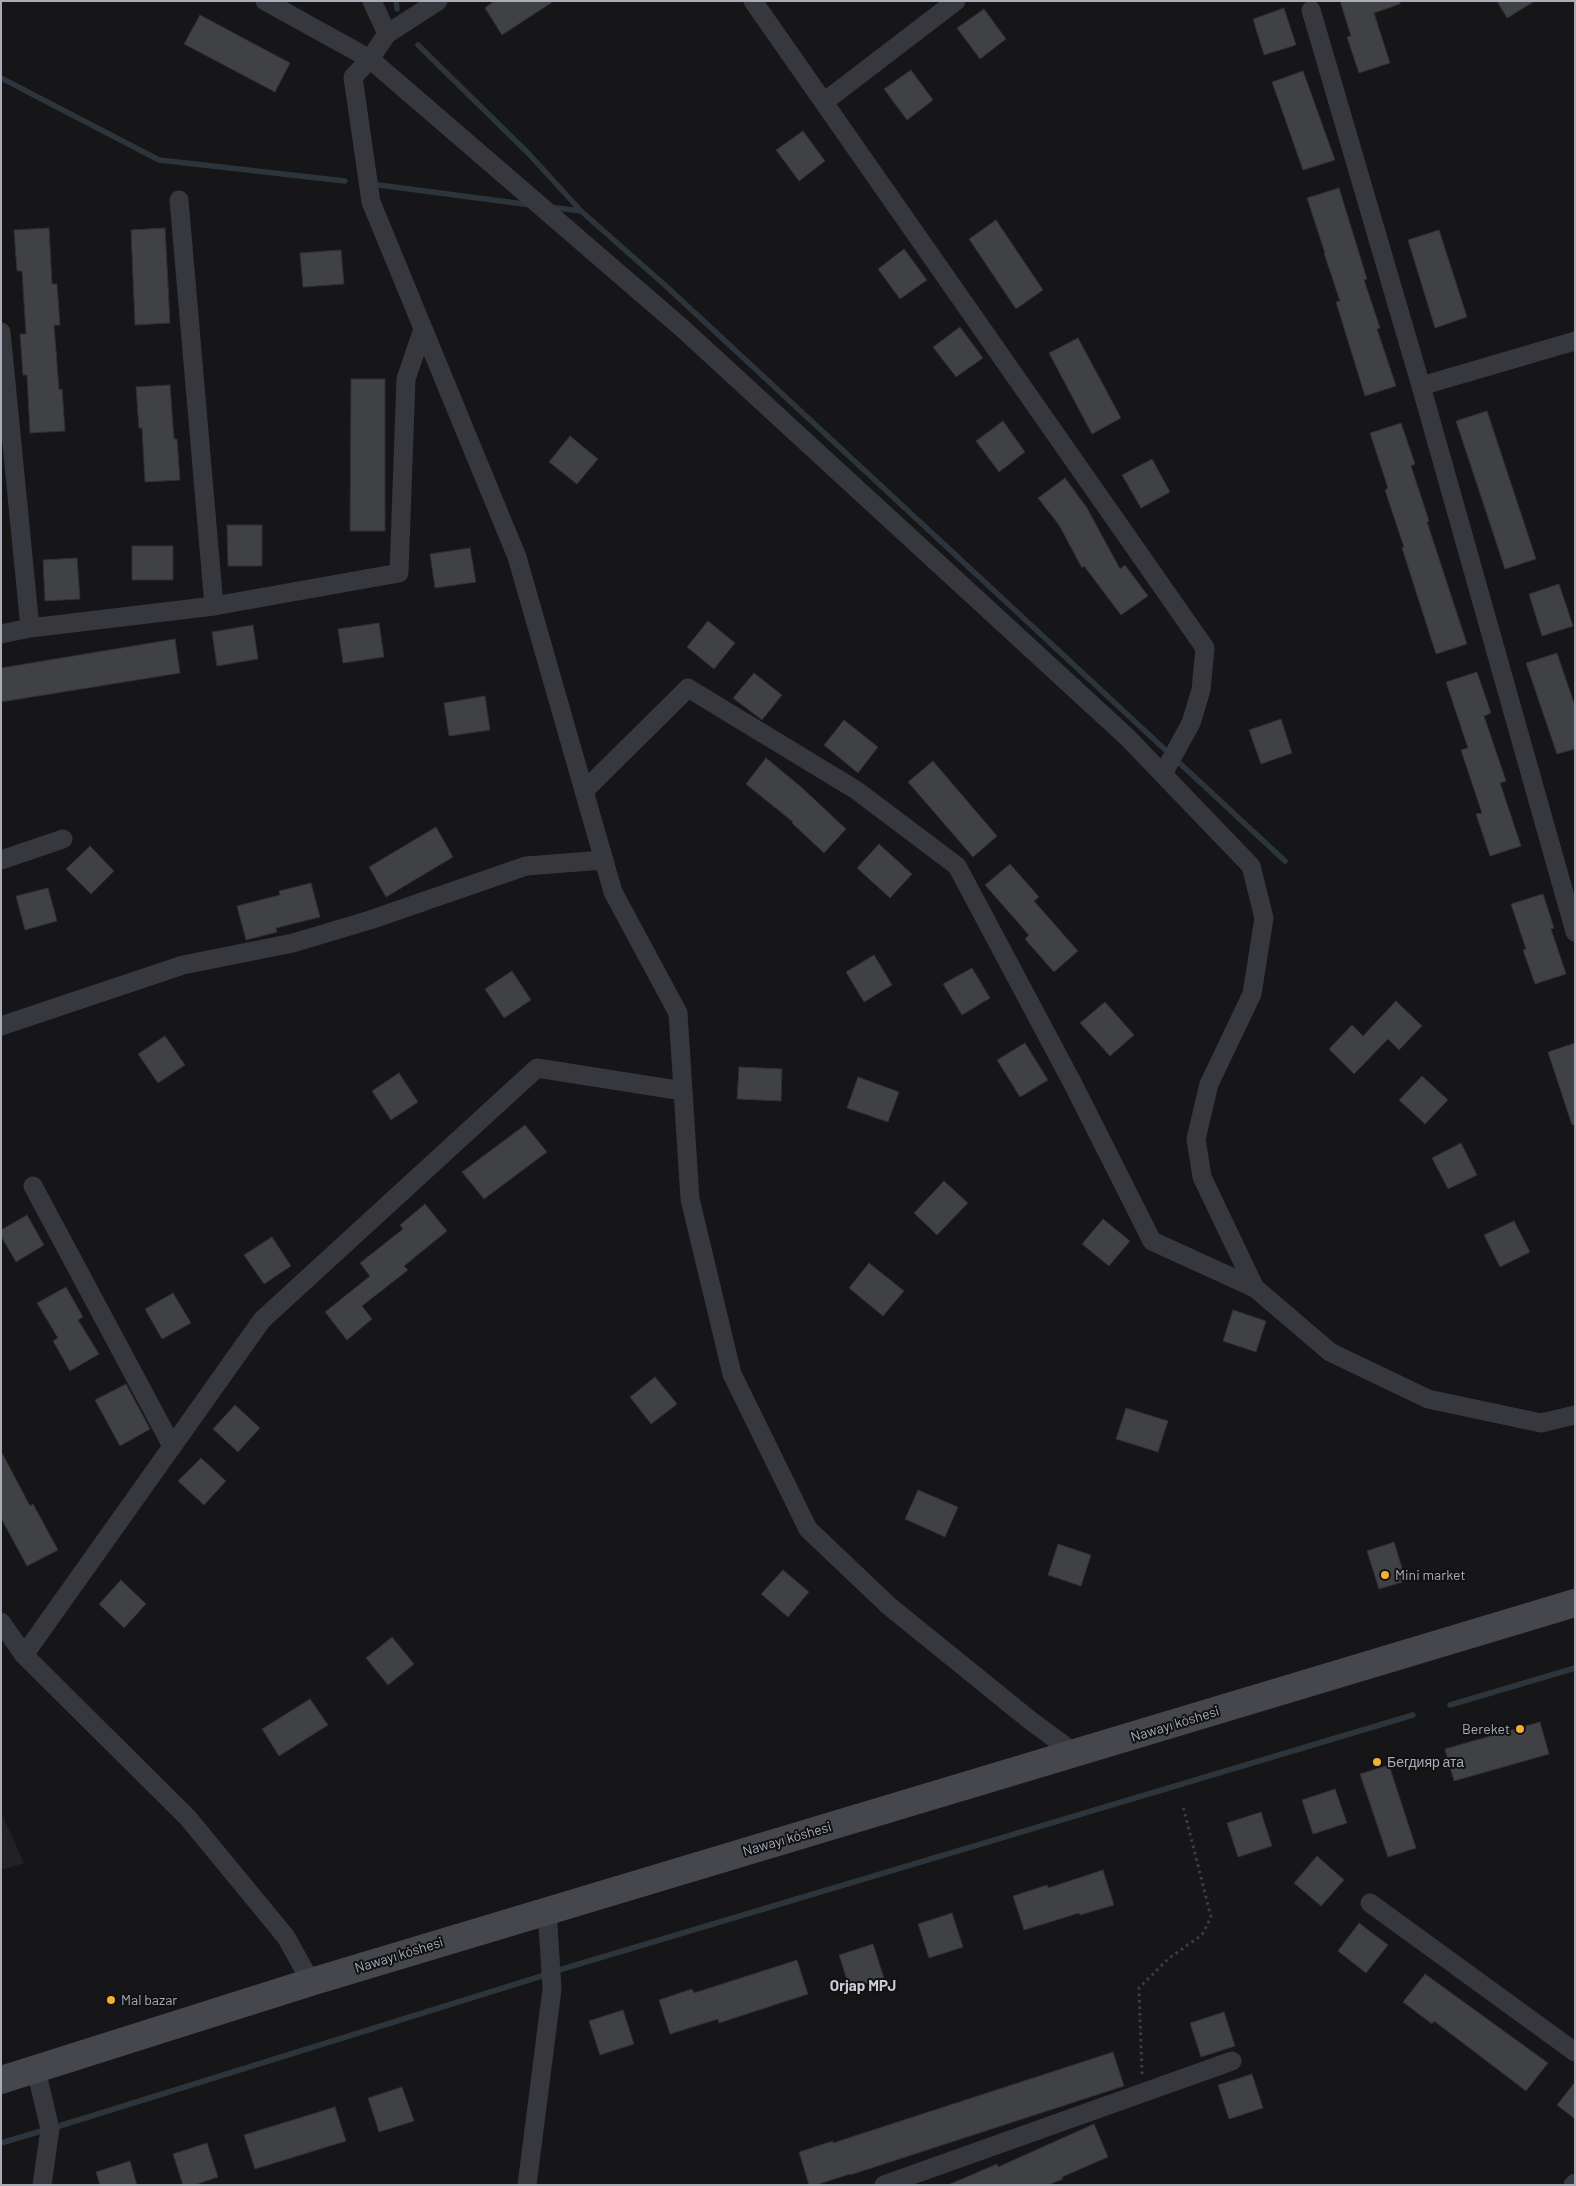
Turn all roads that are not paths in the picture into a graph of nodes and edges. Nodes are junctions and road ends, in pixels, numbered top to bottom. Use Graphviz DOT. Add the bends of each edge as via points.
graph roads {
  1 [pos="264,1"];
  2 [pos="372,1"];
  3 [pos="438,1"];
  4 [pos="753,1"];
  5 [pos="956,1"];
  6 [pos="1311,10"];
  7 [pos="387,34"];
  8 [pos="370,59"];
  9 [pos="824,102"];
  10 [pos="179,200"];
  11 [pos="423,329"];
  12 [pos="1,332"];
  13 [pos="1575,341"];
  14 [pos="1421,386"];
  15 [pos="214,606"];
  16 [pos="30,628"];
  17 [pos="1,634"];
  18 [pos="1163,774"];
  19 [pos="584,791"];
  20 [pos="63,839"];
  21 [pos="1,860"];
  22 [pos="604,860"];
  23 [pos="1575,932"];
  24 [pos="1,1026"];
  25 [pos="683,1091"];
  26 [pos="33,1186"];
  27 [pos="1255,1288"];
  28 [pos="1575,1415"];
  29 [pos="172,1446"];
  30 [pos="1575,1603"];
  31 [pos="1,1622"];
  32 [pos="24,1654"];
  33 [pos="1076,1754"];
  34 [pos="1370,1903"];
  35 [pos="547,1910"];
  36 [pos="311,1982"];
  37 [pos="1575,2052"];
  38 [pos="1232,2061"];
  39 [pos="36,2070"];
  40 [pos="1,2080"];
  41 [pos="42,2185"];
  42 [pos="527,2185"];
  43 [pos="884,2185"];
  1 -- 8 [label="street"];
  2 -- 7 [label="street"];
  3 -- 7 [label="street"];
  4 -- 9 [label="street"];
  5 -- 9 [label="street"];
  6 -- 14 [label="street"];
  7 -- 8 [label="street"];
  8 -- 11 [label="street" via="353,77 371,202"];
  8 -- 18 [label="street" via="682,328"];
  9 -- 18 [label="street" via="1205,648 1201,690 1191,723"];
  10 -- 15 [label="street"];
  11 -- 15 [label="street" via="406,379 399,573"];
  11 -- 19 [label="street" via="517,557"];
  12 -- 16 [label="street"];
  13 -- 14 [label="street"];
  14 -- 23 [label="street"];
  15 -- 16 [label="street"];
  16 -- 17 [label="street"];
  18 -- 27 [label="street" via="1251,866 1264,918 1252,994 1209,1084 1196,1139 1202,1177"];
  19 -- 22 [label="street"];
  19 -- 27 [label="street" via="688,688 856,790 957,866 1152,1241"];
  20 -- 21 [label="street"];
  22 -- 24 [label="street" via="526,866 293,943 183,964"];
  22 -- 25 [label="street" via="613,892 678,1013"];
  25 -- 29 [label="street" via="537,1068 262,1320"];
  25 -- 33 [label="street" via="690,1199 732,1374 808,1529 889,1606"];
  26 -- 29 [label="street"];
  27 -- 28 [label="street" via="1330,1352 1428,1399 1541,1423"];
  29 -- 32 [label="street"];
  30 -- 33 [label="main road, Nawayı kóshesi"];
  31 -- 32 [label="street"];
  32 -- 36 [label="street" via="188,1818 286,1937"];
  33 -- 35 [label="main road, Nawayı kóshesi"];
  34 -- 37 [label="street"];
  35 -- 36 [label="main road, Nawayı kóshesi"];
  35 -- 42 [label="street" via="552,1989"];
  36 -- 39 [label="main road, Nawayı kóshesi"];
  38 -- 43 [label="street"];
  39 -- 40 [label="main road, Nawayı kóshesi"];
  39 -- 41 [label="street" via="50,2129"];
}
